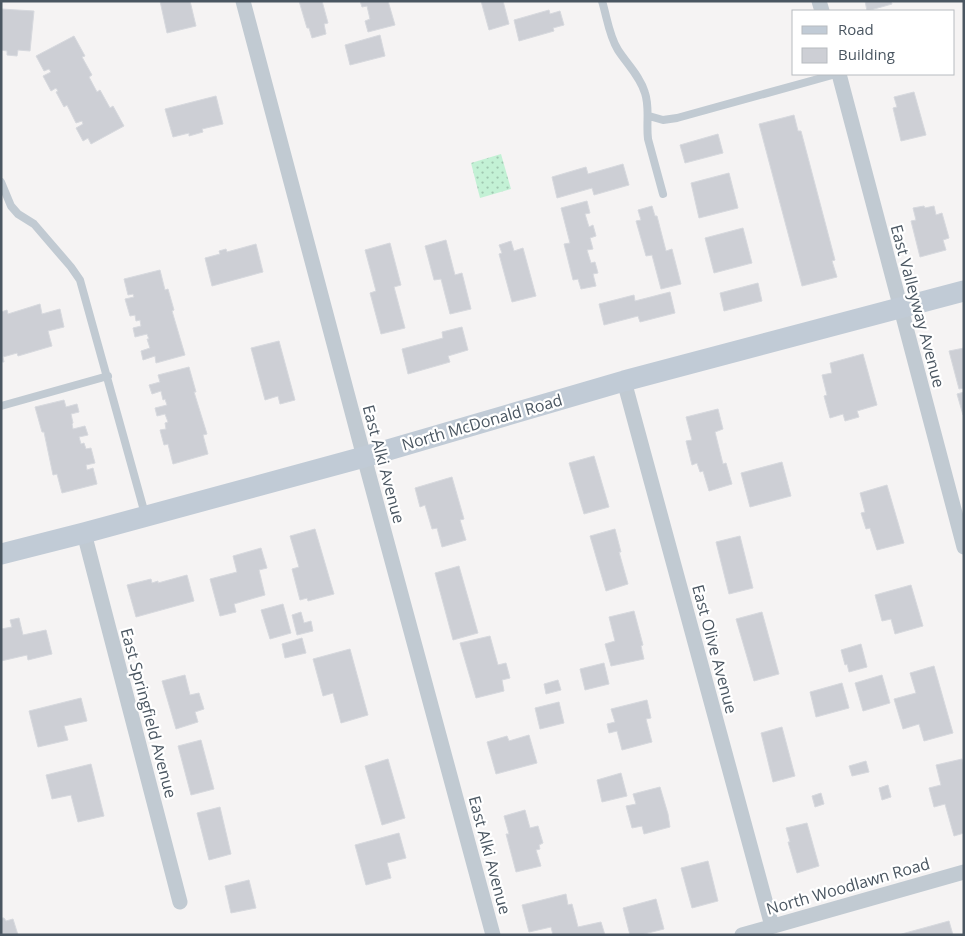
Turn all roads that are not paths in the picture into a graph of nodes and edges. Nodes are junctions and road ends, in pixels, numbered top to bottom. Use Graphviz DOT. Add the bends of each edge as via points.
graph roads {
  1 [pos="243,1"];
  2 [pos="602,1"];
  3 [pos="833,75"];
  4 [pos="837,75"];
  5 [pos="649,116"];
  6 [pos="1,182"];
  7 [pos="663,194"];
  8 [pos="964,291"];
  9 [pos="900,307"];
  10 [pos="108,376"];
  11 [pos="624,381"];
  12 [pos="1,406"];
  13 [pos="364,457"];
  14 [pos="146,516"];
  15 [pos="960,519"];
  16 [pos="84,533"];
  17 [pos="964,547"];
  18 [pos="1,554"];
  19 [pos="964,872"];
  20 [pos="180,902"];
  21 [pos="772,926"];
  22 [pos="748,934"];
  23 [pos="494,935"];
  1 -- 13 [label="street, East Alki Avenue"];
  2 -- 5 [label="lane" via="612,38 646,93"];
  3 -- 5 [label="lane" via="677,118 663,120"];
  4 -- 9 [label="street, East Valleyway Avenue"];
  5 -- 7 [label="lane" via="648,139"];
  6 -- 10 [label="lane" via="11,206 34,224 80,280"];
  8 -- 9 [label="street, North McDonald Road"];
  9 -- 11 [label="street, North McDonald Road"];
  9 -- 15 [label="street, East Valleyway Avenue"];
  10 -- 12 [label="lane"];
  10 -- 14 [label="lane"];
  11 -- 13 [label="street, North McDonald Road"];
  11 -- 21 [label="street, East Olive Avenue"];
  13 -- 14 [label="street, North McDonald Road"];
  13 -- 23 [label="street, East Alki Avenue"];
  14 -- 16 [label="street, North McDonald Road"];
  15 -- 17 [label="street, East Valleyway Avenue"];
  16 -- 18 [label="street, North McDonald Road"];
  16 -- 20 [label="street, East Springfield Avenue"];
  19 -- 21 [label="street, North Woodlawn Road"];
  21 -- 22 [label="street, North Woodlawn Road"];
}
